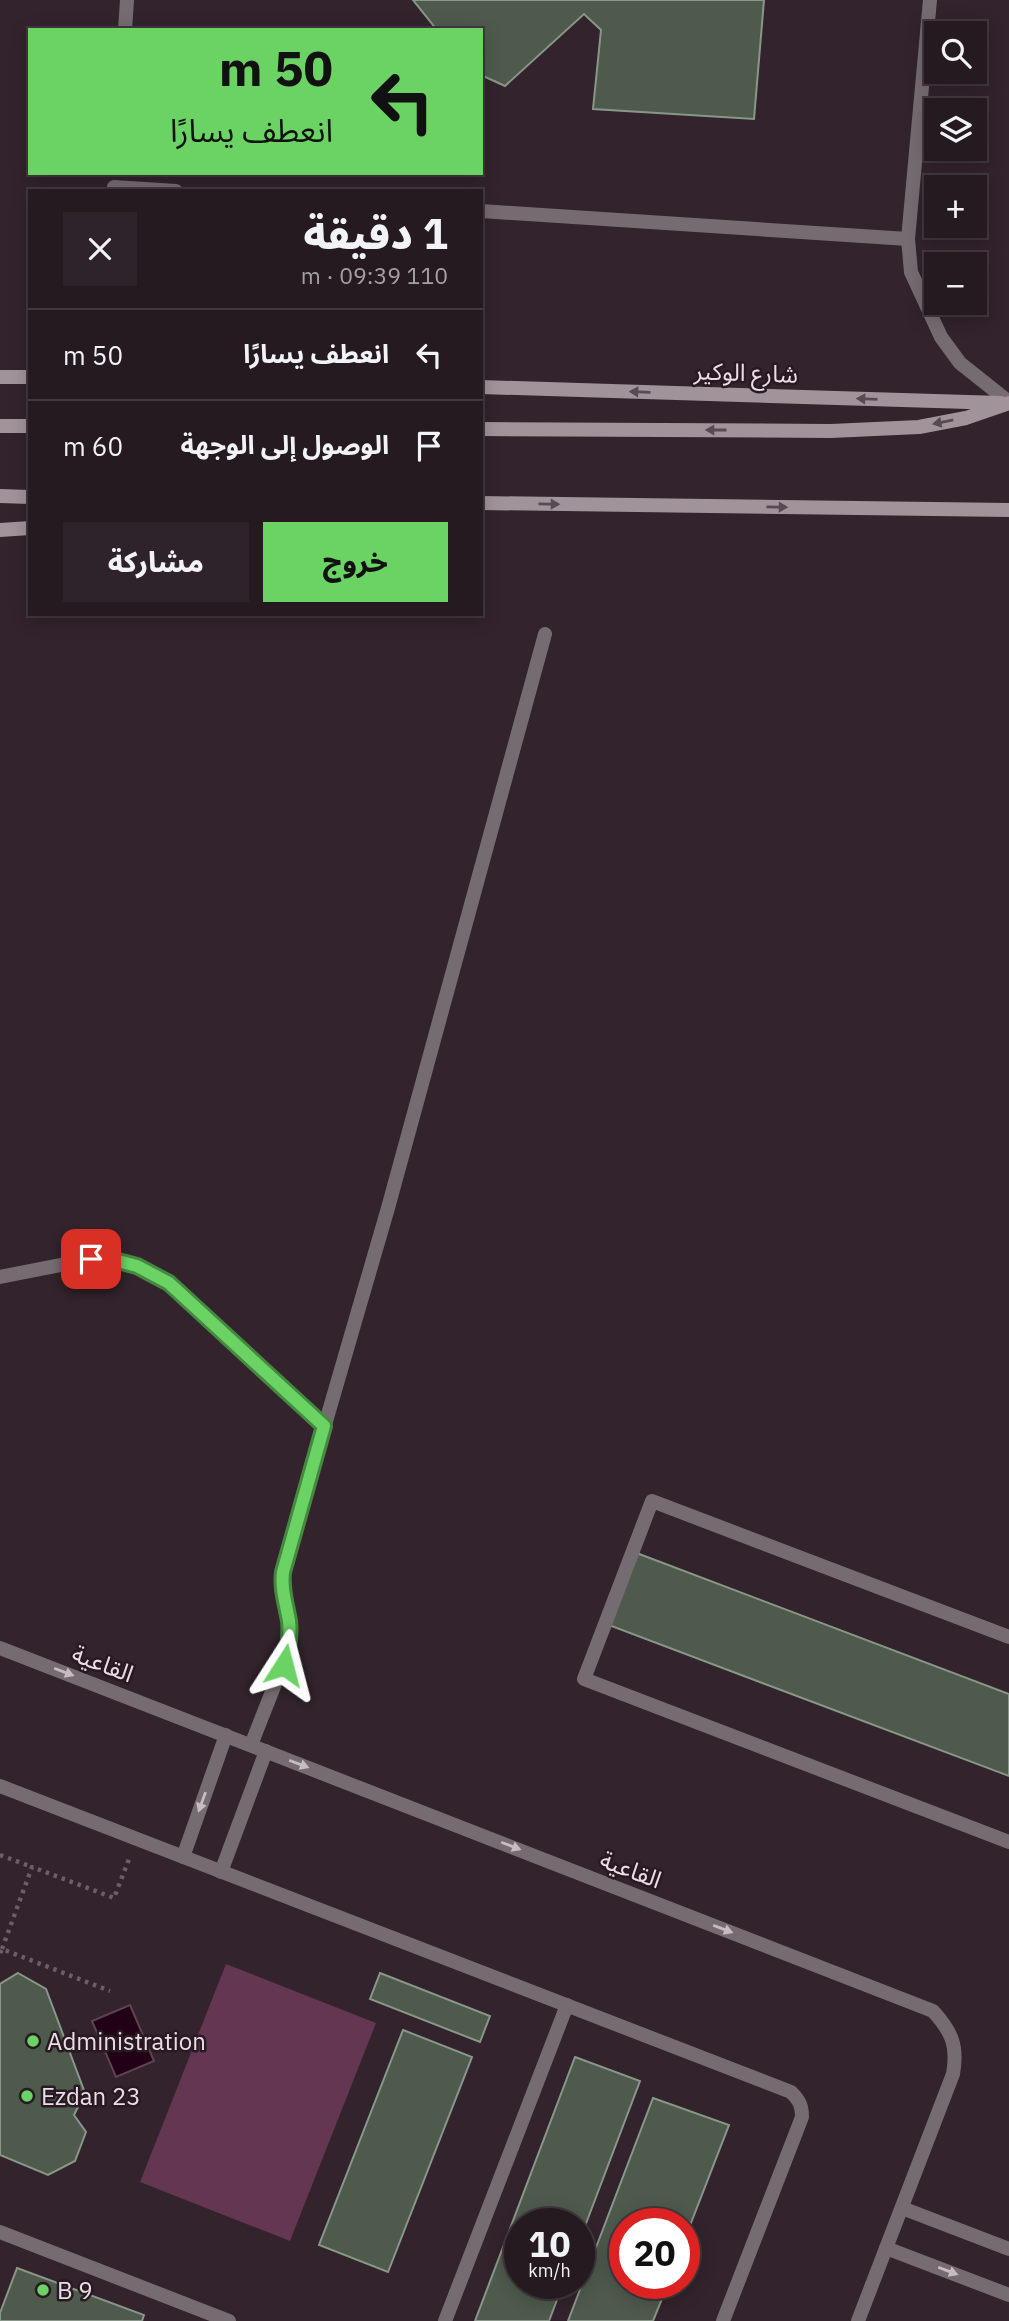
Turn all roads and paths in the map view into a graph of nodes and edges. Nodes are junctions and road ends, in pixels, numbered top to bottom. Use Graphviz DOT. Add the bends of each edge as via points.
graph roads {
  1 [pos="127,0"];
  2 [pos="930,0"];
  3 [pos="125,28"];
  4 [pos="114,184"];
  5 [pos="158,189"];
  6 [pos="483,211"];
  7 [pos="908,239"];
  8 [pos="0,377"];
  9 [pos="28,377"];
  10 [pos="483,387"];
  11 [pos="1009,403"];
  12 [pos="0,426"];
  13 [pos="28,426"];
  14 [pos="483,429"];
  15 [pos="0,496"];
  16 [pos="28,497"];
  17 [pos="483,503"];
  18 [pos="1009,510"];
  19 [pos="28,528"];
  20 [pos="0,530"];
  21 [pos="545,634"];
  22 [pos="0,1278"];
  23 [pos="324,1426"];
  24 [pos="1009,1637"];
  25 [pos="0,1648"];
  26 [pos="226,1735"];
  27 [pos="251,1745"];
  28 [pos="266,1751"];
  29 [pos="0,1786"];
  30 [pos="136,1839"];
  31 [pos="1009,1842"];
  32 [pos="0,1855"];
  33 [pos="183,1857"];
  34 [pos="32,1867"];
  35 [pos="221,1872"];
  36 [pos="1,1951"];
  37 [pos="110,1991"];
  38 [pos="567,2006"];
  39 [pos="902,2208"];
  40 [pos="0,2232"];
  41 [pos="886,2248"];
  42 [pos="1009,2249"];
  43 [pos="1009,2295"];
  44 [pos="229,2321"];
  45 [pos="445,2321"];
  46 [pos="723,2321"];
  47 [pos="858,2321"];
  1 -- 3 [label="street"];
  2 -- 7 [label="street"];
  4 -- 5 [label="street"];
  6 -- 7 [label="street"];
  7 -- 11 [label="street" via="911,272 941,337 960,363"];
  8 -- 9 [label="main road"];
  11 -- 10 [label="main road, شارع الوكير, one-way"];
  11 -- 14 [label="main road, one-way" via="966,418 919,426 831,431"];
  12 -- 13 [label="main road"];
  15 -- 16 [label="main road"];
  17 -- 18 [label="main road, one-way"];
  19 -- 20 [label="main road"];
  21 -- 23 [label="street"];
  22 -- 23 [label="street" via="91,1259 145,1269 169,1283"];
  23 -- 27 [label="street" via="283,1572 288,1651"];
  24 -- 31 [label="street" via="652,1501 584,1679"];
  25 -- 26 [label="street, القاعية, one-way"];
  26 -- 27 [label="street, القاعية"];
  26 -- 33 [label="street, one-way"];
  27 -- 28 [label="street, القاعية"];
  28 -- 35 [label="street"];
  28 -- 39 [label="street, القاعية, one-way" via="933,2011 952,2038 955,2065"];
  29 -- 30 [label="street"];
  30 -- 33 [label="street"];
  30 -- 34 [label="path" via="114,1898"];
  32 -- 34 [label="path"];
  33 -- 35 [label="street"];
  34 -- 36 [label="path"];
  35 -- 38 [label="street"];
  36 -- 37 [label="path"];
  38 -- 45 [label="street"];
  38 -- 46 [label="street" via="798,2098 802,2117"];
  39 -- 41 [label="street, القاعية"];
  39 -- 42 [label="street"];
  40 -- 44 [label="street"];
  41 -- 43 [label="street, one-way"];
  41 -- 47 [label="street, القاعية"];
}
